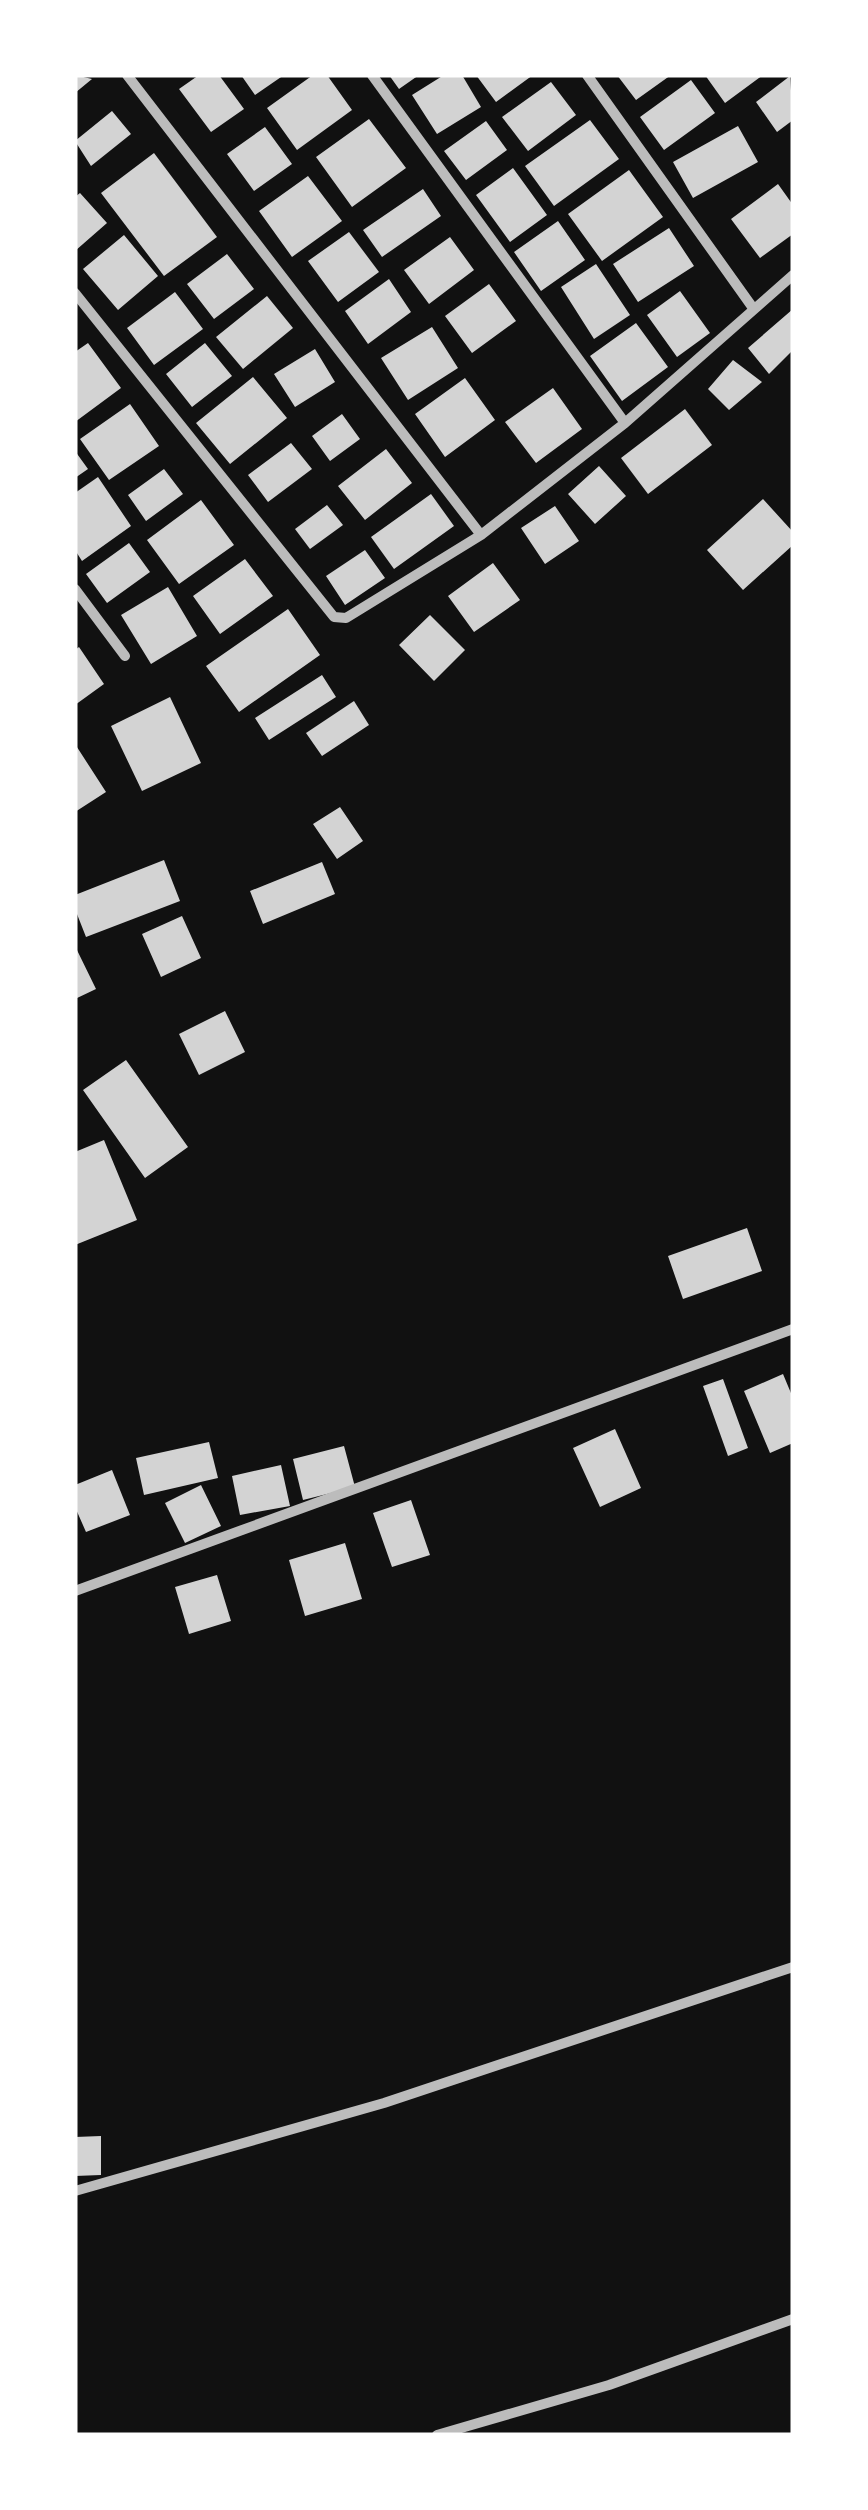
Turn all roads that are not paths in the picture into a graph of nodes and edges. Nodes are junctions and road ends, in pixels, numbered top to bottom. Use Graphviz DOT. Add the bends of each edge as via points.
graph roads {
  1 [pos="127,75"];
  2 [pos="372,75"];
  3 [pos="587,75"];
  4 [pos="793,275"];
  5 [pos="75,292"];
  6 [pos="753,308"];
  7 [pos="625,423"];
  8 [pos="480,535"];
  9 [pos="75,590"];
  10 [pos="125,656"];
  11 [pos="793,1329"];
  12 [pos="75,1591"];
  13 [pos="793,1967"];
  14 [pos="75,2191"];
  15 [pos="793,2320"];
  16 [pos="436,2435"];
  1 -- 8 [label="street"];
  2 -- 7 [label="street"];
  3 -- 6 [label="street"];
  4 -- 6 [label="street"];
  5 -- 8 [label="street" via="334,618 358,614"];
  6 -- 7 [label="street"];
  7 -- 8 [label="street"];
  9 -- 10 [label="street"];
  11 -- 12 [label="street"];
  13 -- 14 [label="street" via="384,2102"];
  15 -- 16 [label="street" via="608,2385"];
}
